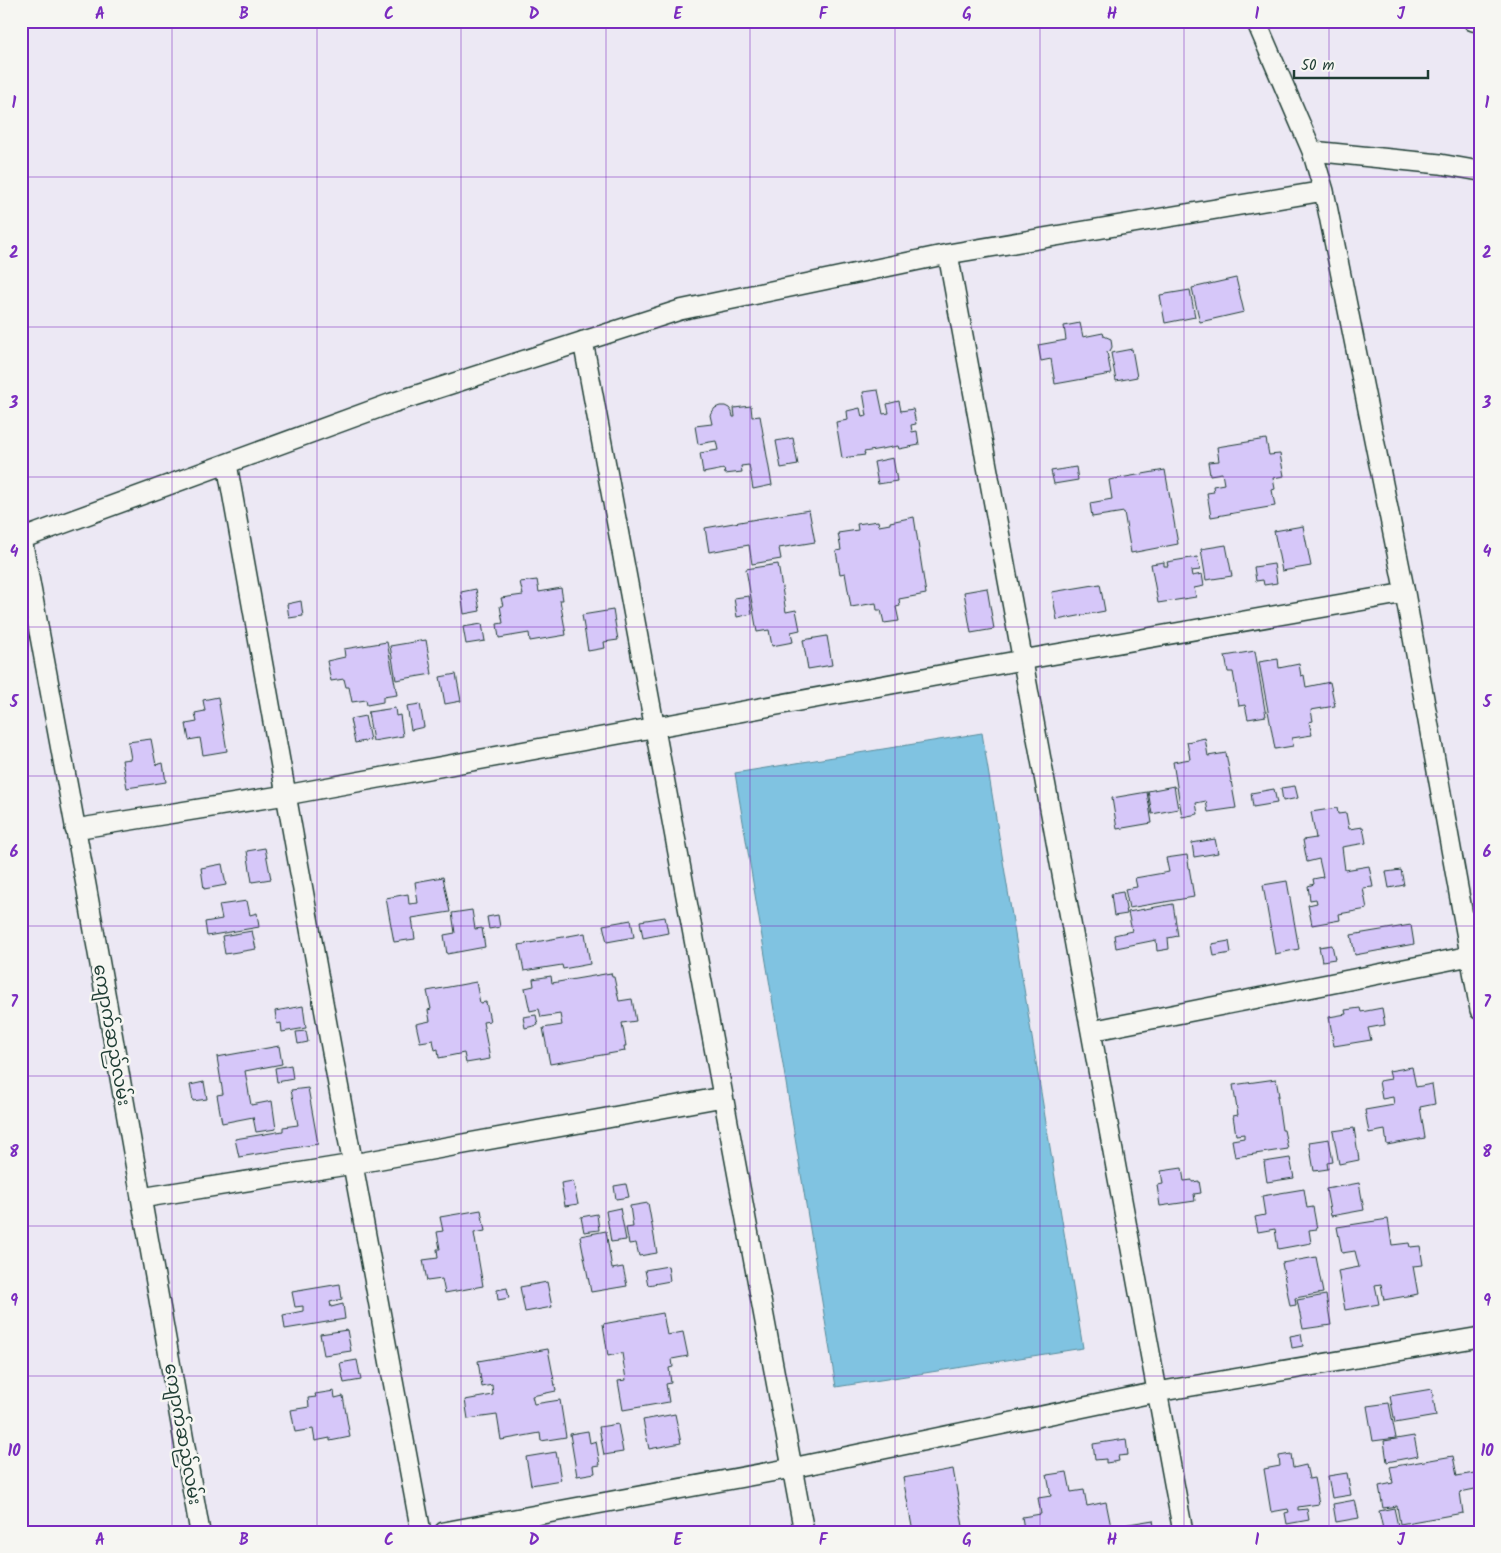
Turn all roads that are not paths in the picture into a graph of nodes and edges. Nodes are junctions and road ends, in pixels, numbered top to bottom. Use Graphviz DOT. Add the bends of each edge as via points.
graph roads {
  1 [pos="1256,21"];
  2 [pos="1473,21"];
  3 [pos="1480,22"];
  4 [pos="1312,151"];
  5 [pos="1480,171"];
  6 [pos="1324,190"];
  7 [pos="948,254"];
  8 [pos="583,341"];
  9 [pos="228,464"];
  10 [pos="21,539"];
  11 [pos="1405,593"];
  12 [pos="1022,660"];
  13 [pos="655,727"];
  14 [pos="286,795"];
  15 [pos="75,829"];
  16 [pos="1470,956"];
  17 [pos="1480,1010"];
  18 [pos="1091,1031"];
  19 [pos="723,1097"];
  20 [pos="353,1164"];
  21 [pos="141,1198"];
  22 [pos="1480,1337"];
  23 [pos="1157,1392"];
  24 [pos="792,1468"];
  25 [pos="200,1532"];
  26 [pos="421,1532"];
  27 [pos="444,1532"];
  28 [pos="804,1532"];
  29 [pos="1182,1532"];
  1 -- 4 [label="street"];
  2 -- 3 [label="street"];
  4 -- 5 [label="street"];
  4 -- 6 [label="street"];
  6 -- 7 [label="street"];
  6 -- 11 [label="street"];
  7 -- 8 [label="street" via="680,310"];
  7 -- 12 [label="street"];
  8 -- 9 [label="street" via="392,403"];
  8 -- 13 [label="street"];
  9 -- 10 [label="street"];
  9 -- 14 [label="street"];
  10 -- 15 [label="street, ကျောက်ဆည်လမ်း"];
  11 -- 12 [label="street"];
  11 -- 16 [label="street"];
  12 -- 13 [label="street"];
  12 -- 18 [label="street"];
  13 -- 14 [label="street"];
  13 -- 19 [label="street"];
  14 -- 15 [label="street"];
  14 -- 20 [label="street"];
  15 -- 21 [label="street, ကျောက်ဆည်လမ်း"];
  16 -- 17 [label="street"];
  16 -- 18 [label="street"];
  18 -- 23 [label="street"];
  19 -- 20 [label="street"];
  19 -- 24 [label="street"];
  20 -- 21 [label="street"];
  20 -- 26 [label="street"];
  21 -- 25 [label="street, ကျောက်ဆည်လမ်း"];
  22 -- 23 [label="street"];
  23 -- 24 [label="street"];
  23 -- 29 [label="street"];
  24 -- 27 [label="street"];
  24 -- 28 [label="street"];
}
